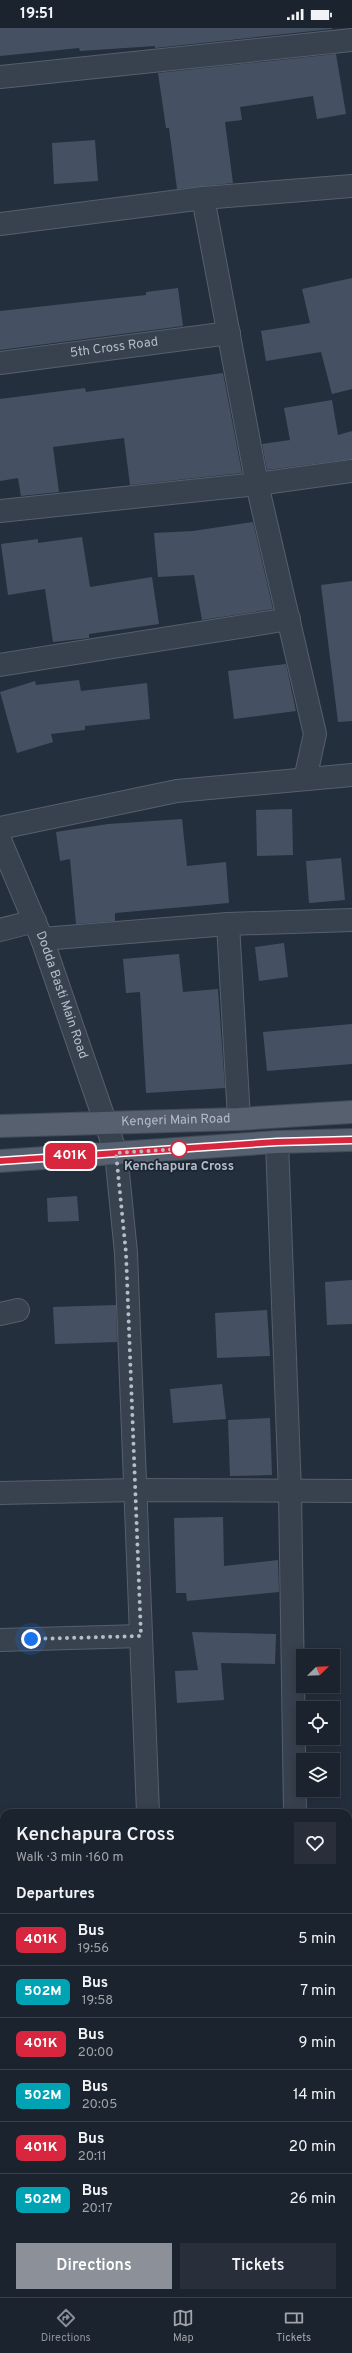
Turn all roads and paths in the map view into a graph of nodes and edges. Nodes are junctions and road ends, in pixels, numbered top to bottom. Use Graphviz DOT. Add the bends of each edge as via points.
graph roads {
  1 [pos="316,35"];
  2 [pos="352,40"];
  3 [pos="0,77"];
  4 [pos="352,186"];
  5 [pos="203,198"];
  6 [pos="0,224"];
  7 [pos="229,333"];
  8 [pos="0,363"];
  9 [pos="352,471"];
  10 [pos="257,484"];
  11 [pos="0,511"];
  12 [pos="289,619"];
  13 [pos="0,665"];
  14 [pos="352,775"];
  15 [pos="305,779"];
  16 [pos="0,828"];
  17 [pos="0,840"];
  18 [pos="352,920"];
  19 [pos="228,924"];
  20 [pos="0,930"];
  21 [pos="38,930"];
  22 [pos="352,1112"];
  23 [pos="239,1119"];
  24 [pos="105,1122"];
  25 [pos="0,1126"];
  26 [pos="352,1140"];
  27 [pos="277,1142"];
  28 [pos="116,1153"];
  29 [pos="0,1161"];
  30 [pos="135,1490"];
  31 [pos="352,1491"];
  32 [pos="290,1492"];
  33 [pos="0,1493"];
  34 [pos="141,1636"];
  35 [pos="0,1640"];
  36 [pos="148,1809"];
  37 [pos="295,1809"];
  1 -- 2 [label="street"];
  1 -- 3 [label="street"];
  4 -- 5 [label="street"];
  5 -- 6 [label="street"];
  5 -- 7 [label="street"];
  7 -- 8 [label="street, 5th Cross Road"];
  7 -- 10 [label="street"];
  9 -- 10 [label="street"];
  10 -- 11 [label="street"];
  10 -- 12 [label="street"];
  12 -- 13 [label="street"];
  12 -- 15 [label="street" via="315,734"];
  14 -- 15 [label="street"];
  15 -- 16 [label="street" via="177,791"];
  17 -- 21 [label="street, Dodda Basti Main Road"];
  18 -- 19 [label="street"];
  19 -- 21 [label="street"];
  19 -- 23 [label="street"];
  20 -- 21 [label="street"];
  21 -- 24 [label="street, Dodda Basti Main Road"];
  22 -- 23 [label="main road, Kengeri Main Road"];
  23 -- 24 [label="main road, Kengeri Main Road"];
  24 -- 25 [label="main road, Kengeri Main Road"];
  24 -- 28 [label="street, Dodda Basti Main Road"];
  26 -- 27 [label="main road, Kengeri Main Road"];
  27 -- 28 [label="main road, Kengeri Main Road"];
  27 -- 32 [label="street"];
  28 -- 29 [label="main road, Kengeri Main Road"];
  28 -- 30 [label="street, Dodda Basti Main Road" via="126,1253"];
  30 -- 32 [label="street"];
  30 -- 33 [label="street"];
  30 -- 34 [label="street, Dodda Basti Main Road"];
  31 -- 32 [label="street"];
  32 -- 37 [label="street"];
  34 -- 35 [label="street"];
  34 -- 36 [label="street, Dodda Basti Main Road"];
}
